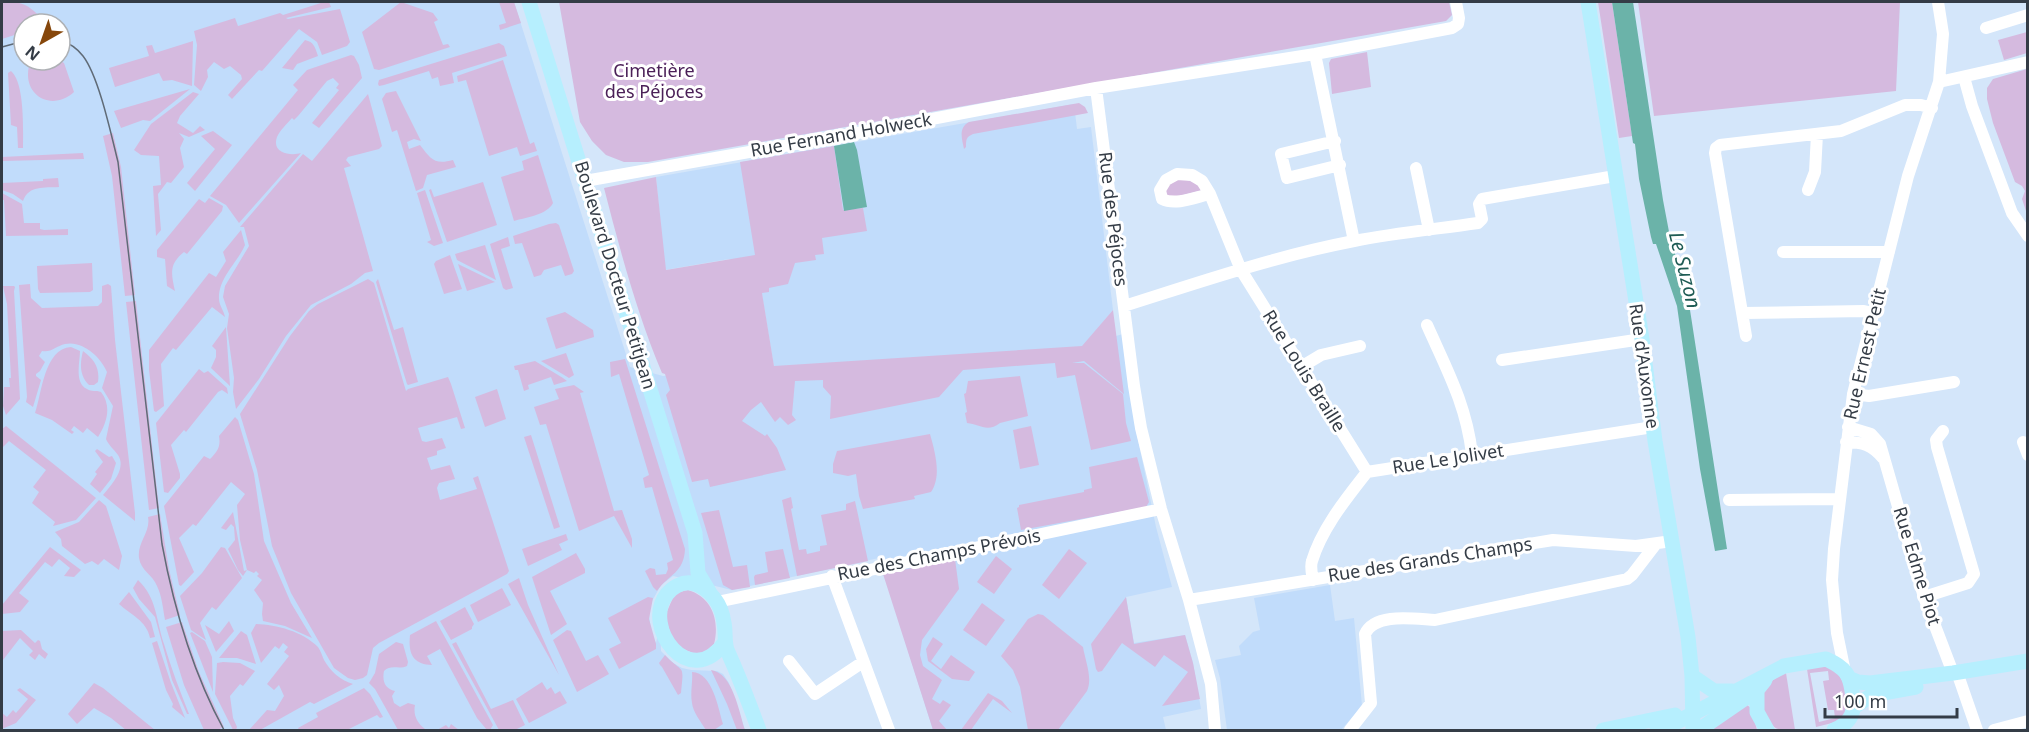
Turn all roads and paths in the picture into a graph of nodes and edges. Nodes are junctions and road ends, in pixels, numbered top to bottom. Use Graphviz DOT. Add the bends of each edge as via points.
graph roads {
  1 [pos="529,2"];
  2 [pos="1456,2"];
  3 [pos="1588,2"];
  4 [pos="1938,2"];
  5 [pos="2028,15"];
  6 [pos="1986,28"];
  7 [pos="1316,54"];
  8 [pos="2028,62"];
  9 [pos="1964,77"];
  10 [pos="1939,82"];
  11 [pos="1096,88"];
  12 [pos="1932,108"];
  13 [pos="1817,134"];
  14 [pos="1335,141"];
  15 [pos="1340,165"];
  16 [pos="1416,168"];
  17 [pos="1615,176"];
  18 [pos="585,181"];
  19 [pos="1808,190"];
  20 [pos="1210,194"];
  21 [pos="1430,230"];
  22 [pos="2026,234"];
  23 [pos="1354,241"];
  24 [pos="1783,252"];
  25 [pos="1889,252"];
  26 [pos="1241,270"];
  27 [pos="1124,306"];
  28 [pos="1743,313"];
  29 [pos="1873,313"];
  30 [pos="1427,325"];
  31 [pos="1746,336"];
  32 [pos="1642,339"];
  33 [pos="1360,346"];
  34 [pos="1502,360"];
  35 [pos="1301,367"];
  36 [pos="1954,382"];
  37 [pos="1852,394"];
  38 [pos="1653,427"];
  39 [pos="1848,428"];
  40 [pos="1943,431"];
  41 [pos="1846,442"];
  42 [pos="2023,442"];
  43 [pos="1472,454"];
  44 [pos="2028,455"];
  45 [pos="1883,458"];
  46 [pos="1367,472"];
  47 [pos="1840,499"];
  48 [pos="1730,500"];
  49 [pos="1161,509"];
  50 [pos="1672,541"];
  51 [pos="1655,545"];
  52 [pos="697,550"];
  53 [pos="832,576"];
  54 [pos="1313,580"];
  55 [pos="677,585"];
  56 [pos="713,597"];
  57 [pos="1924,597"];
  58 [pos="1189,600"];
  59 [pos="1837,633"];
  60 [pos="725,642"];
  61 [pos="1827,659"];
  62 [pos="706,660"];
  63 [pos="789,661"];
  64 [pos="2028,661"];
  65 [pos="863,662"];
  66 [pos="2028,669"];
  67 [pos="1776,670"];
  68 [pos="1847,675"];
  69 [pos="1956,675"];
  70 [pos="1692,676"];
  71 [pos="745,689"];
  72 [pos="1757,690"];
  73 [pos="1733,691"];
  74 [pos="1692,713"];
  75 [pos="1853,719"];
  76 [pos="2028,721"];
  77 [pos="759,730"];
  78 [pos="889,730"];
  79 [pos="1215,730"];
  80 [pos="1350,730"];
  81 [pos="1603,730"];
  82 [pos="1657,730"];
  83 [pos="1693,730"];
  84 [pos="1699,730"];
  85 [pos="1767,730"];
  86 [pos="1834,730"];
  87 [pos="1977,730"];
  88 [pos="1994,730"];
  1 -- 18 [label="main road, Boulevard Docteur Petitjean"];
  2 -- 7 [label="street" via="1459,18 1452,28"];
  3 -- 17 [label="main road, Rue d'Auxonne"];
  4 -- 10 [label="street, Rue Ernest Petit" via="1943,34"];
  5 -- 6 [label="street"];
  7 -- 11 [label="street"];
  7 -- 14 [label="street"];
  8 -- 9 [label="street"];
  9 -- 10 [label="street"];
  9 -- 22 [label="street" via="2012,213"];
  10 -- 12 [label="street, Rue Ernest Petit"];
  11 -- 18 [label="street, Rue Fernand Holweck"];
  11 -- 27 [label="street, Rue des Péjoces"];
  12 -- 13 [label="street" via="1905,105 1848,129"];
  12 -- 25 [label="street, Rue Ernest Petit" via="1908,176"];
  13 -- 19 [label="street" via="1815,172"];
  13 -- 28 [label="street" via="1718,146 1715,153"];
  14 -- 15 [label="street"];
  14 -- 15 [label="street" via="1281,154 1287,177"];
  15 -- 23 [label="street"];
  16 -- 21 [label="street"];
  17 -- 21 [label="street" via="1482,199 1481,222"];
  17 -- 32 [label="main road, Rue d'Auxonne"];
  18 -- 52 [label="main road, Boulevard Docteur Petitjean" via="695,533"];
  20 -- 26 [label="street, Rue Louis Braille"];
  21 -- 23 [label="street"];
  23 -- 26 [label="street"];
  24 -- 25 [label="street"];
  25 -- 29 [label="street, Rue Ernest Petit"];
  26 -- 27 [label="street"];
  26 -- 35 [label="street, Rue Louis Braille"];
  27 -- 49 [label="street, Rue des Péjoces" via="1141,428"];
  28 -- 29 [label="street"];
  28 -- 31 [label="street"];
  29 -- 37 [label="street, Rue Ernest Petit"];
  30 -- 43 [label="street" via="1460,397"];
  32 -- 34 [label="street"];
  32 -- 38 [label="main road, Rue d'Auxonne"];
  33 -- 35 [label="street" via="1321,355"];
  35 -- 46 [label="street, Rue Louis Braille"];
  36 -- 37 [label="street" via="1869,396"];
  37 -- 39 [label="street, Rue Ernest Petit"];
  38 -- 43 [label="street, Rue Le Jolivet"];
  38 -- 50 [label="main road, Rue d'Auxonne"];
  39 -- 41 [label="street, Rue Ernest Petit"];
  39 -- 45 [label="street, Rue Edme Piot" via="1876,438"];
  40 -- 57 [label="street" via="1936,440 1937,447 1973,578"];
  41 -- 45 [label="street" via="1867,444"];
  41 -- 47 [label="street, Rue Ernest Petit"];
  42 -- 44 [label="street"];
  43 -- 46 [label="street, Rue Le Jolivet"];
  45 -- 57 [label="street, Rue Edme Piot"];
  46 -- 54 [label="street, Rue Le Jolivet" via="1324,534 1311,563"];
  47 -- 48 [label="street"];
  47 -- 59 [label="street, Rue Ernest Petit" via="1832,580"];
  49 -- 53 [label="street, Rue des Champs Prévois"];
  49 -- 58 [label="street, Rue des Péjoces"];
  50 -- 51 [label="street, Rue des Grands Champs"];
  50 -- 70 [label="main road, Rue d'Auxonne"];
  51 -- 54 [label="street, Rue des Grands Champs" via="1553,540"];
  51 -- 80 [label="street" via="1627,579 1435,620 1407,616 1374,623 1365,634 1371,703"];
  52 -- 55 [label="main road" via="688,573"];
  52 -- 56 [label="main road, Boulevard Docteur Petitjean" via="699,577"];
  53 -- 56 [label="street, Rue des Champs Prévois"];
  53 -- 65 [label="street"];
  54 -- 58 [label="street, Rue des Grands Champs"];
  55 -- 56 [label="main road" via="689,583"];
  55 -- 62 [label="main road" via="666,595 661,608 664,634 672,648 686,659"];
  56 -- 60 [label="main road" via="724,621"];
  57 -- 69 [label="street, Rue Edme Piot"];
  58 -- 79 [label="street, Rue des Péjoces" via="1211,684"];
  59 -- 61 [label="street, Rue Ernest Petit"];
  59 -- 68 [label="street, Rue Ernest Petit"];
  60 -- 62 [label="main road"];
  60 -- 71 [label="main road"];
  61 -- 67 [label="main road"];
  61 -- 68 [label="main road"];
  62 -- 71 [label="main road" via="729,667"];
  63 -- 65 [label="street" via="815,694"];
  64 -- 69 [label="main road"];
  65 -- 78 [label="street"];
  66 -- 69 [label="main road"];
  67 -- 72 [label="main road"];
  67 -- 73 [label="main road"];
  68 -- 69 [label="main road" via="1870,683"];
  68 -- 75 [label="main road"];
  69 -- 75 [label="main road" via="1872,695"];
  69 -- 87 [label="street, Rue Edme Piot"];
  70 -- 73 [label="main road" via="1714,691"];
  70 -- 74 [label="main road, Rue d'Auxonne"];
  71 -- 77 [label="main road"];
  72 -- 84 [label="main road"];
  72 -- 85 [label="main road" via="1757,712"];
  73 -- 74 [label="main road"];
  74 -- 81 [label="main road"];
  74 -- 82 [label="main road"];
  74 -- 83 [label="main road, Rue d'Auxonne"];
  75 -- 86 [label="main road"];
  76 -- 88 [label="street"];
}
